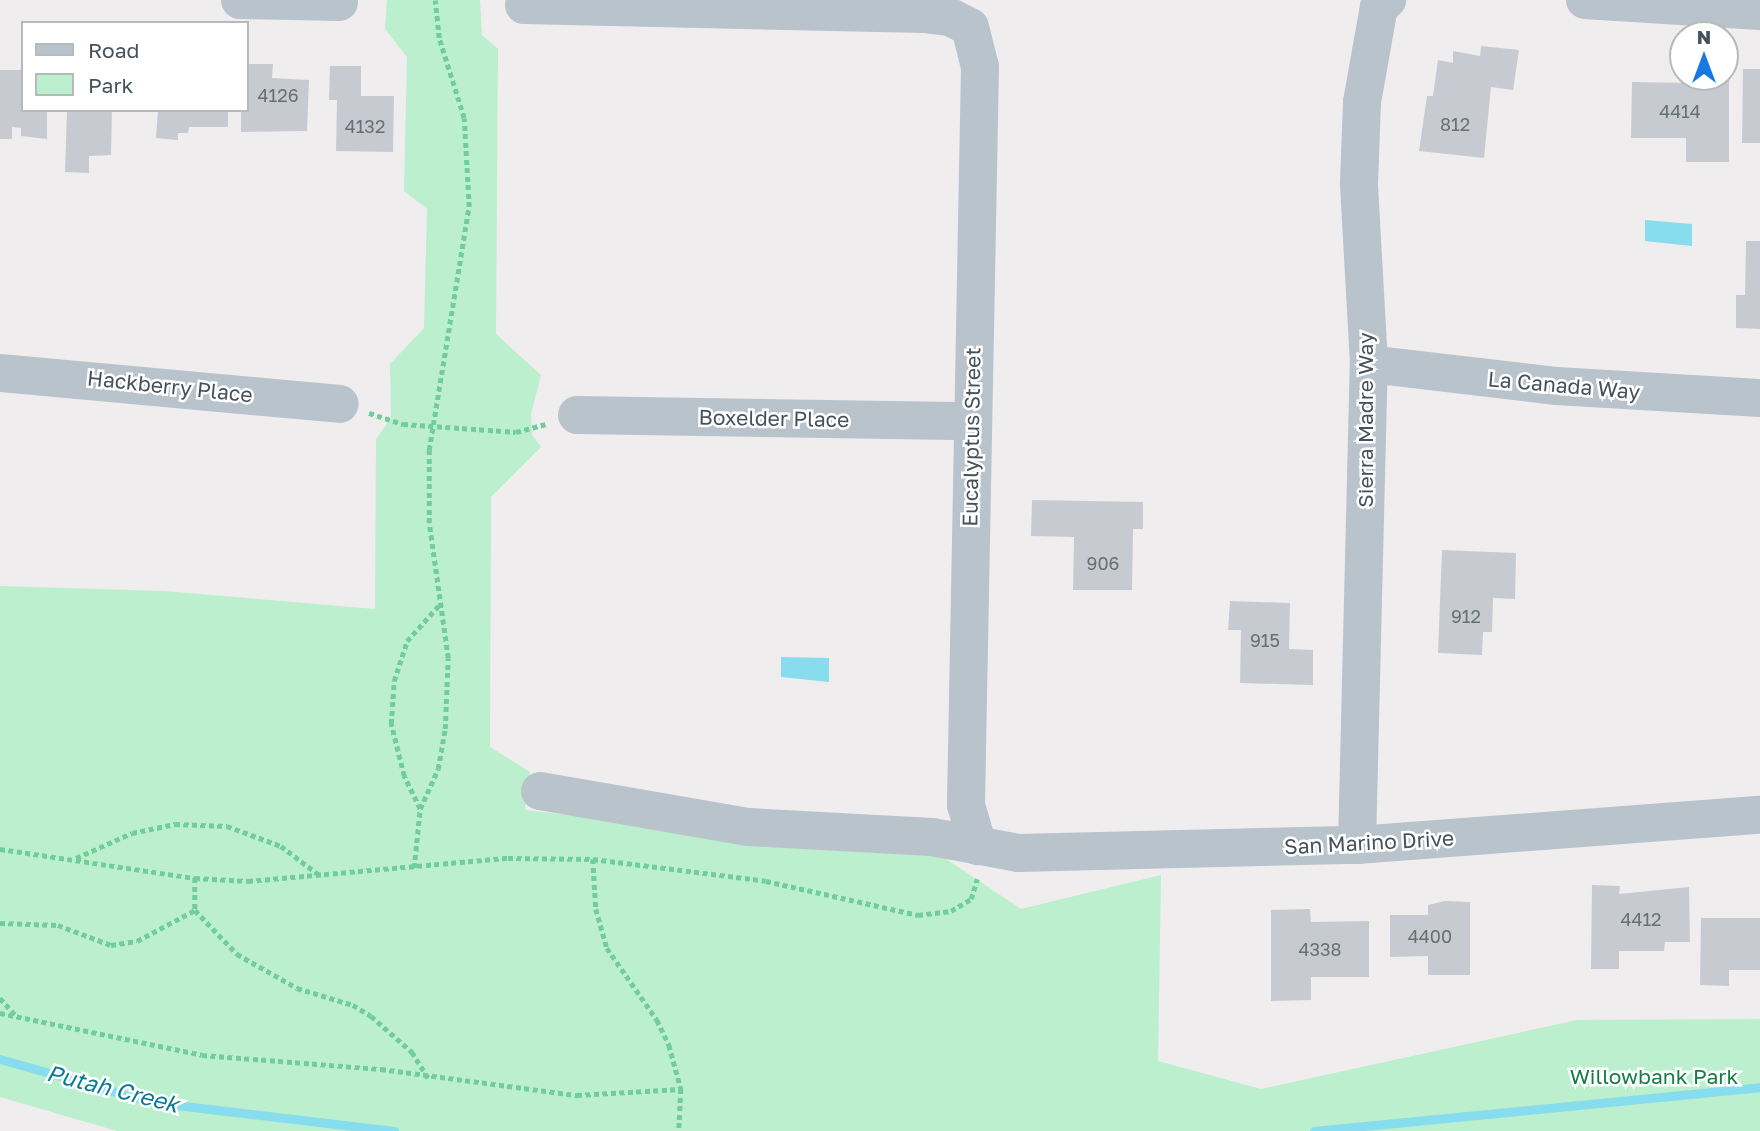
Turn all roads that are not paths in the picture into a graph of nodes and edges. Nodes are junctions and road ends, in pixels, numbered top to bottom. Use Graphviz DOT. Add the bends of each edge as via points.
graph roads {
  1 [pos="240,0"];
  2 [pos="1387,0"];
  3 [pos="1586,0"];
  4 [pos="339,2"];
  5 [pos="524,5"];
  6 [pos="1760,11"];
  7 [pos="1369,364"];
  8 [pos="0,373"];
  9 [pos="1760,398"];
  10 [pos="340,404"];
  11 [pos="577,415"];
  12 [pos="971,421"];
  13 [pos="540,791"];
  14 [pos="1760,816"];
  15 [pos="1357,845"];
  16 [pos="978,846"];
  1 -- 4 [label="street"];
  2 -- 7 [label="street, Sierra Madre Way" via="1379,7 1374,31 1361,129 1361,273"];
  3 -- 6 [label="street"];
  5 -- 12 [label="street, Eucalyptus Street" via="924,14 950,17 970,27 980,67"];
  7 -- 9 [label="street, La Canada Way" via="1557,386"];
  7 -- 15 [label="street, Sierra Madre Way"];
  8 -- 10 [label="street, Hackberry Place"];
  11 -- 12 [label="street, Boxelder Place"];
  12 -- 16 [label="street, Eucalyptus Street" via="966,805"];
  13 -- 16 [label="street, San Marino Drive" via="748,827 932,837"];
  14 -- 15 [label="street, San Marino Drive"];
  15 -- 16 [label="street, San Marino Drive" via="1018,853"];
}
